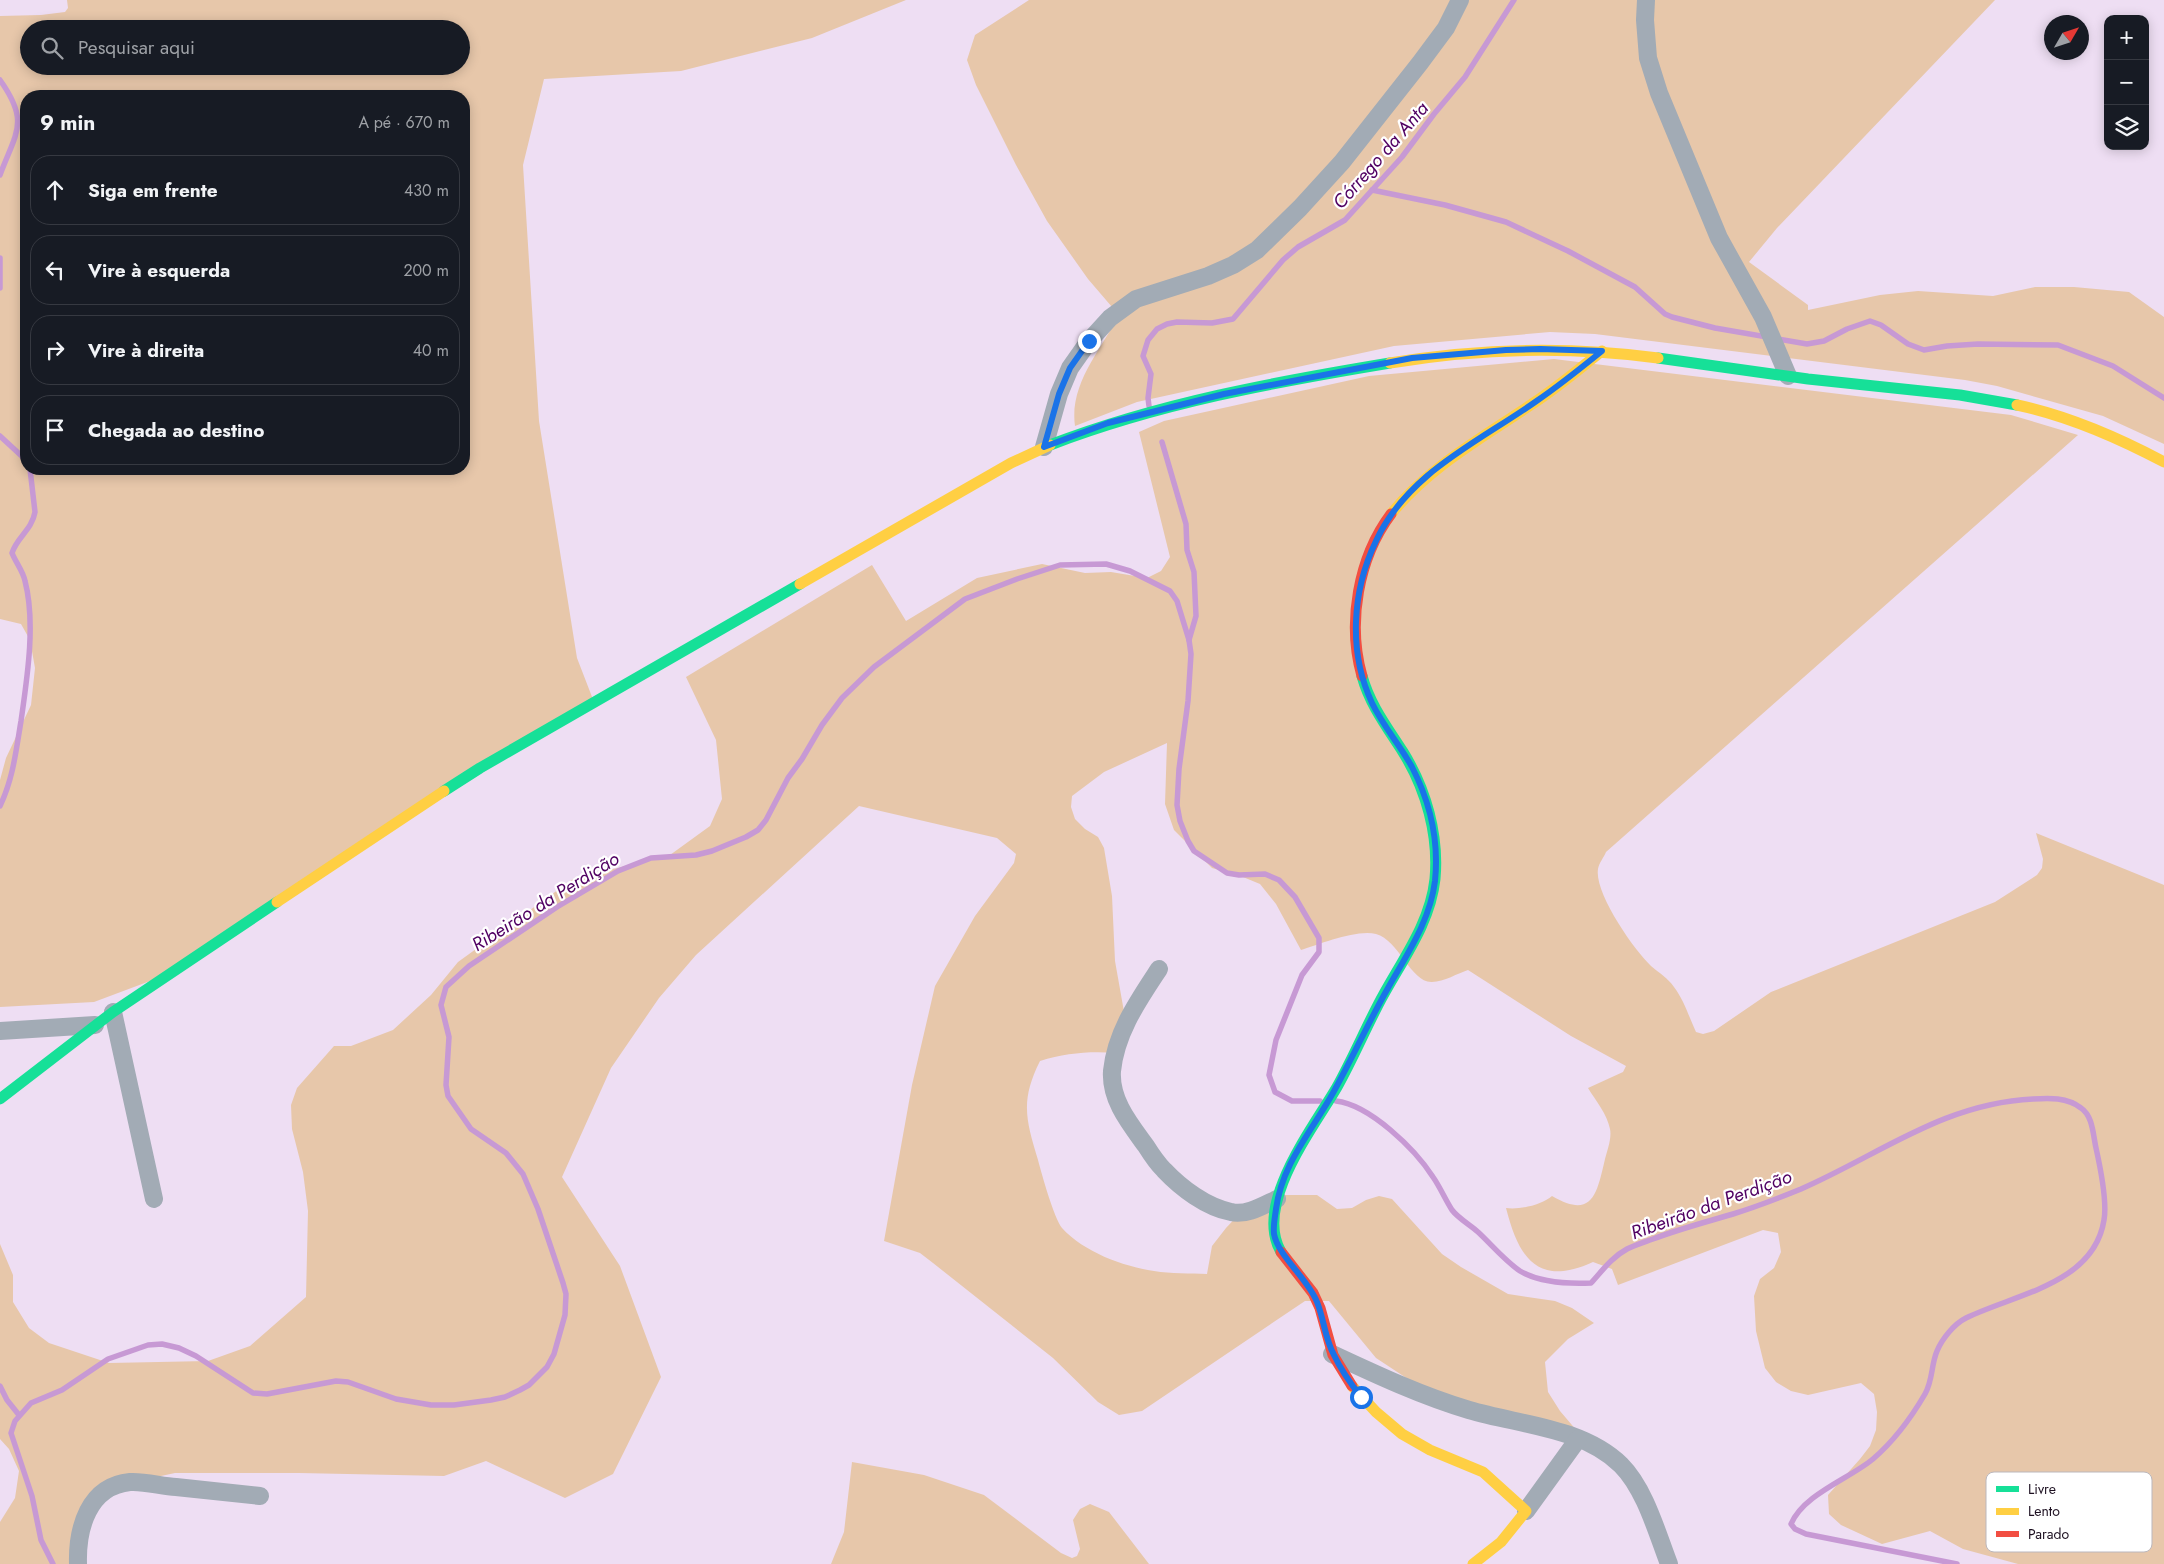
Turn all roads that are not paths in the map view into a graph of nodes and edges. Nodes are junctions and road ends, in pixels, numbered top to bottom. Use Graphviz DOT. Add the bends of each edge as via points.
graph roads {
  1 [pos="1460,0"];
  2 [pos="1646,0"];
  3 [pos="1602,351"];
  4 [pos="1788,376"];
  5 [pos="1044,447"];
  6 [pos="2164,462"];
  7 [pos="1159,969"];
  8 [pos="113,1012"];
  9 [pos="98,1024"];
  10 [pos="0,1031"];
  11 [pos="0,1099"];
  12 [pos="154,1199"];
  13 [pos="1277,1199"];
  14 [pos="1332,1354"];
  15 [pos="1578,1439"];
  16 [pos="260,1496"];
  17 [pos="1526,1511"];
  18 [pos="78,1564"];
  19 [pos="1473,1564"];
  20 [pos="1669,1564"];
  1 -- 5 [label="street" via="1446,28 1342,162 1256,250 1208,276 1136,299 1110,318 1070,368"];
  2 -- 4 [label="street" via="1648,58 1659,93 1719,238 1763,318"];
  3 -- 4 [label="main road"];
  3 -- 5 [label="main road" via="1506,350 1412,358 1224,394 1108,423"];
  3 -- 13 [label="main road" via="1537,401 1419,482 1389,517 1366,564 1356,603 1358,658 1373,705 1411,766 1425,799 1434,828 1435,876 1424,923 1329,1099 1296,1151"];
  4 -- 6 [label="main road" via="1987,398 2019,405 2082,423"];
  5 -- 8 [label="main road" via="480,768"];
  7 -- 13 [label="street" via="1123,1029 1112,1072 1118,1106 1163,1170 1195,1195 1232,1213 1247,1212"];
  8 -- 9 [label="main road"];
  8 -- 12 [label="street"];
  9 -- 10 [label="street"];
  9 -- 11 [label="main road"];
  13 -- 14 [label="main road" via="1274,1233 1279,1247 1313,1292"];
  14 -- 15 [label="street" via="1404,1387 1470,1410"];
  14 -- 17 [label="main road" via="1361,1397 1382,1417 1426,1449 1479,1469"];
  15 -- 17 [label="street"];
  15 -- 20 [label="street" via="1604,1450 1635,1484"];
  16 -- 18 [label="street" via="140,1482 115,1485 101,1494 86,1512 79,1536"];
  17 -- 19 [label="main road" via="1501,1542"];
}
